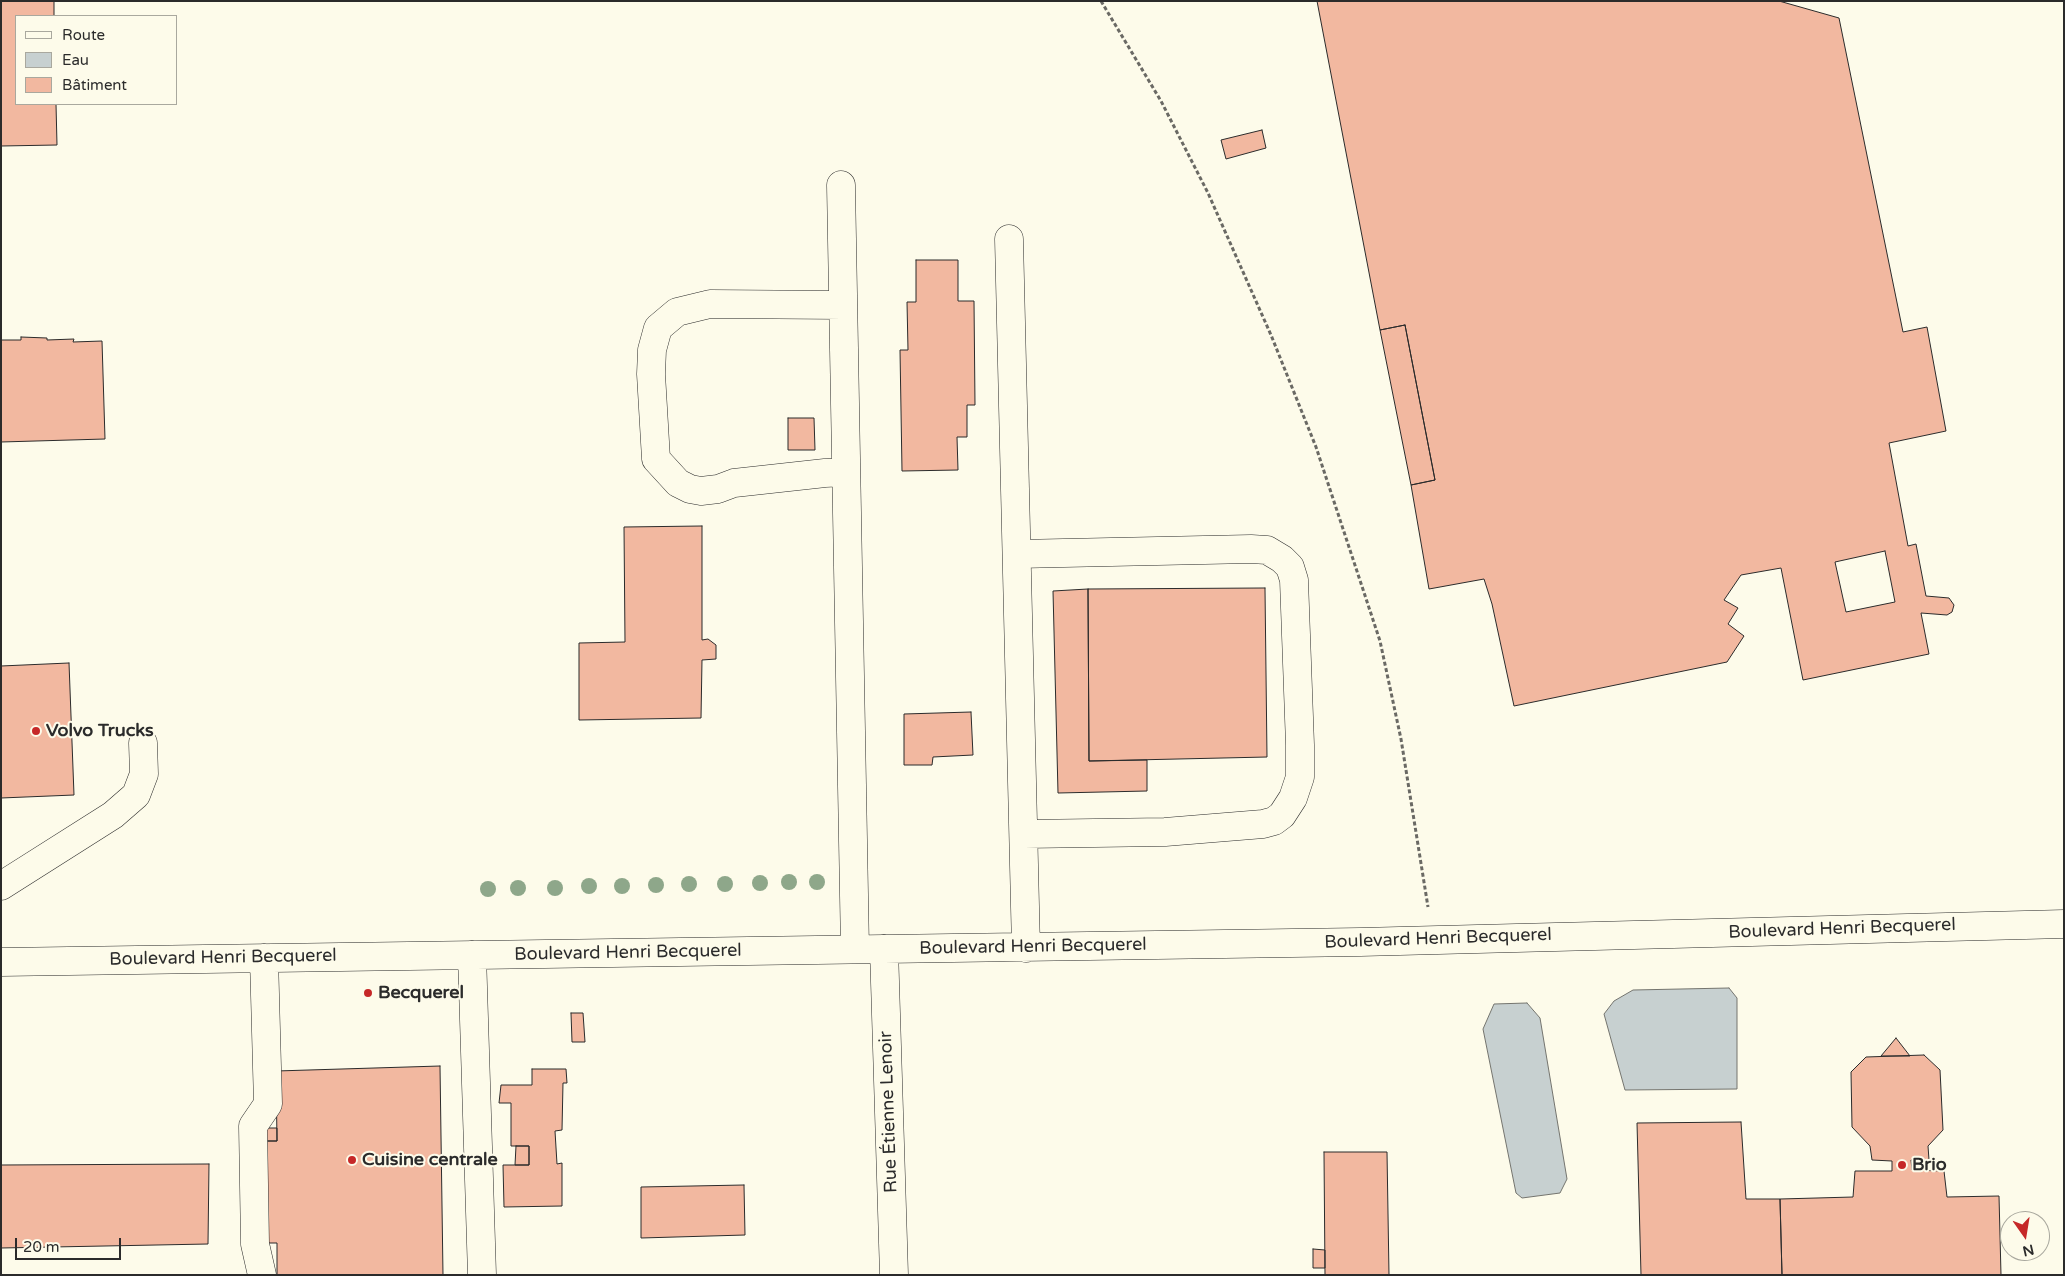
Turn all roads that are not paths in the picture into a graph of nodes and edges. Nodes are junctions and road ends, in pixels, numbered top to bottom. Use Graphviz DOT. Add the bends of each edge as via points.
graph roads {
  1 [pos="841,185"];
  2 [pos="1009,239"];
  3 [pos="843,306"];
  4 [pos="846,472"];
  5 [pos="1017,554"];
  6 [pos="143,743"];
  7 [pos="1024,834"];
  8 [pos="1,886"];
  9 [pos="2064,924"];
  10 [pos="1026,948"];
  11 [pos="855,949"];
  12 [pos="884,949"];
  13 [pos="472,955"];
  14 [pos="264,958"];
  15 [pos="1,962"];
  16 [pos="262,1275"];
  17 [pos="482,1275"];
  18 [pos="894,1275"];
  1 -- 3 [label="street"];
  2 -- 5 [label="street"];
  3 -- 4 [label="street"];
  3 -- 4 [label="street" via="710,304 677,312 658,328 652,350 651,374 656,459 678,483 701,491 734,483"];
  4 -- 11 [label="street"];
  5 -- 7 [label="street"];
  5 -- 7 [label="street" via="1251,549 1267,550 1282,559 1290,567 1294,580 1300,745 1300,777 1293,798 1274,821 1165,832"];
  6 -- 8 [label="street" via="144,774 136,795 113,816"];
  7 -- 10 [label="street"];
  9 -- 10 [label="street, Boulevard Henri Becquerel"];
  10 -- 12 [label="street, Boulevard Henri Becquerel"];
  11 -- 12 [label="street, Boulevard Henri Becquerel"];
  11 -- 13 [label="street, Boulevard Henri Becquerel"];
  12 -- 18 [label="street, Rue Étienne Lenoir"];
  13 -- 14 [label="street, Boulevard Henri Becquerel"];
  13 -- 17 [label="street"];
  14 -- 15 [label="street, Boulevard Henri Becquerel"];
  14 -- 16 [label="street" via="268,1104 253,1126 255,1244"];
}
